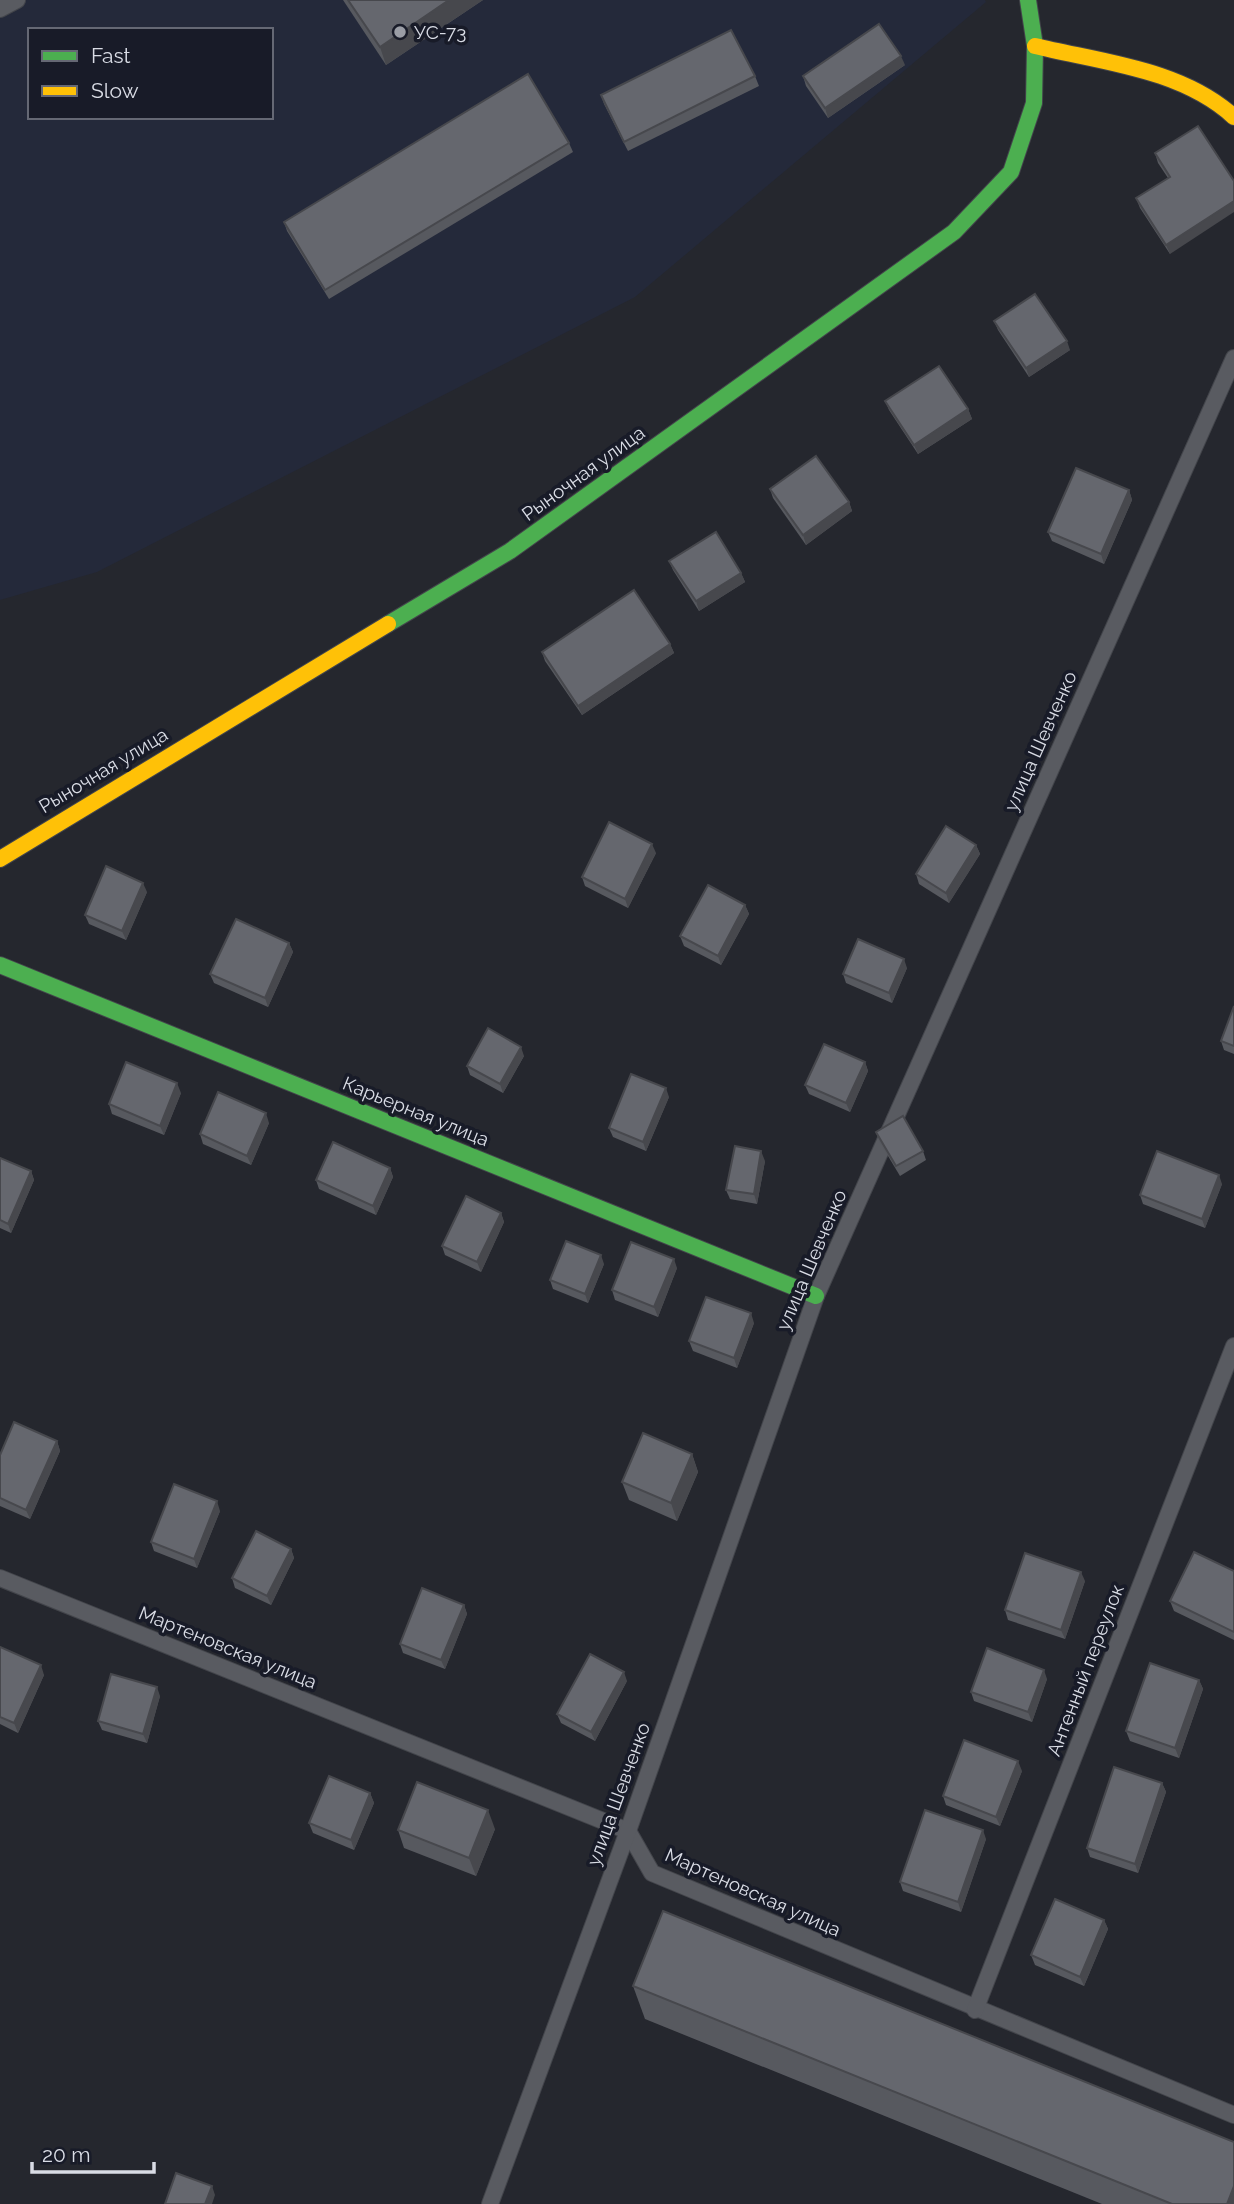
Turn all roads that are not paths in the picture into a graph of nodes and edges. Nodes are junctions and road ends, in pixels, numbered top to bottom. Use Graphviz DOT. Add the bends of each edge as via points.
graph roads {
  1 [pos="17,0"];
  2 [pos="1028,0"];
  3 [pos="0,9"];
  4 [pos="1035,46"];
  5 [pos="1234,117"];
  6 [pos="1234,358"];
  7 [pos="0,859"];
  8 [pos="0,965"];
  9 [pos="816,1296"];
  10 [pos="1234,1346"];
  11 [pos="0,1578"];
  12 [pos="628,1831"];
  13 [pos="975,2010"];
  14 [pos="1234,2115"];
  15 [pos="490,2204"];
  1 -- 3 [label="lane"];
  2 -- 4 [label="street, Рыночная улица"];
  4 -- 5 [label="street" via="1168,80 1206,94"];
  4 -- 7 [label="street, Рыночная улица" via="1034,103 1011,172 954,232 510,551"];
  6 -- 9 [label="lane, улица Шевченко"];
  8 -- 9 [label="street, Карьерная улица"];
  9 -- 12 [label="lane, улица Шевченко"];
  10 -- 13 [label="lane, Антенный переулок"];
  11 -- 12 [label="lane, Мартеновская улица"];
  12 -- 13 [label="lane, Мартеновская улица" via="652,1873"];
  12 -- 15 [label="lane, улица Шевченко"];
  13 -- 14 [label="lane, Мартеновская улица"];
}
